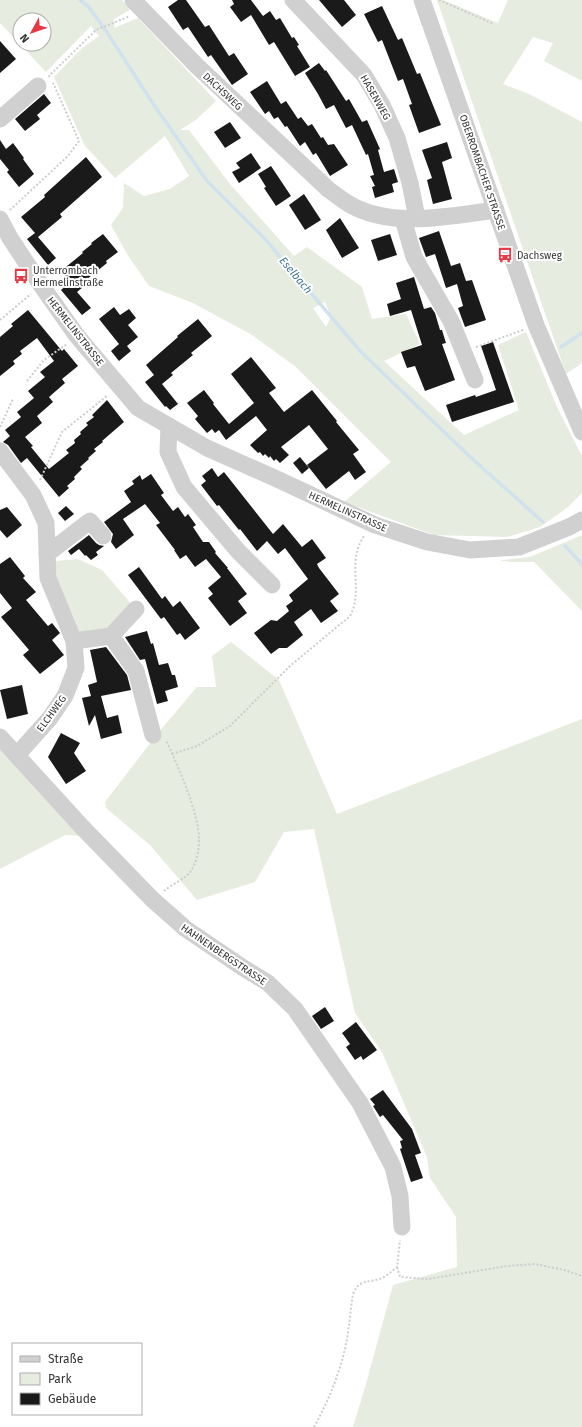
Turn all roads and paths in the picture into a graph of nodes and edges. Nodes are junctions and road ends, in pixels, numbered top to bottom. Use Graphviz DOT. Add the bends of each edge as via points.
graph roads {
  1 [pos="133,0"];
  2 [pos="293,0"];
  3 [pos="422,0"];
  4 [pos="439,0"];
  5 [pos="115,23"];
  6 [pos="494,24"];
  7 [pos="38,86"];
  8 [pos="0,119"];
  9 [pos="496,210"];
  10 [pos="410,218"];
  11 [pos="0,219"];
  12 [pos="41,285"];
  13 [pos="0,320"];
  14 [pos="536,325"];
  15 [pos="78,336"];
  16 [pos="463,351"];
  17 [pos="474,380"];
  18 [pos="27,381"];
  19 [pos="120,386"];
  20 [pos="13,399"];
  21 [pos="170,426"];
  22 [pos="0,427"];
  23 [pos="582,432"];
  24 [pos="0,451"];
  25 [pos="33,495"];
  26 [pos="582,520"];
  27 [pos="375,525"];
  28 [pos="103,536"];
  29 [pos="47,554"];
  30 [pos="272,585"];
  31 [pos="136,609"];
  32 [pos="111,636"];
  33 [pos="74,641"];
  34 [pos="153,735"];
  35 [pos="0,737"];
  36 [pos="172,754"];
  37 [pos="17,755"];
  38 [pos="153,900"];
  39 [pos="402,1227"];
  40 [pos="397,1267"];
  41 [pos="582,1276"];
  42 [pos="314,1427"];
  1 -- 10 [label="street, DACHSWEG" via="197,66 329,190 368,212 387,217"];
  2 -- 10 [label="street, HASENWEG" via="364,75 382,105 398,138 410,183"];
  3 -- 9 [label="street, OBERROMBACHER STRASSE"];
  4 -- 6 [label="path"];
  5 -- 11 [label="path" via="96,30 49,76 79,141 68,156"];
  7 -- 8 [label="street"];
  9 -- 10 [label="street, DACHSWEG"];
  9 -- 14 [label="street, OBERROMBACHER STRASSE"];
  10 -- 16 [label="street, HASENWEG" via="414,257 451,321"];
  11 -- 12 [label="street, HERMELINSTRASSE"];
  12 -- 13 [label="path"];
  12 -- 15 [label="street, HERMELINSTRASSE"];
  14 -- 16 [label="path"];
  14 -- 23 [label="street, OBERROMBACHER STRASSE"];
  15 -- 18 [label="path" via="44,360"];
  15 -- 19 [label="street, HERMELINSTRASSE"];
  16 -- 17 [label="street, HASENWEG"];
  19 -- 21 [label="street, HERMELINSTRASSE" via="138,408"];
  19 -- 25 [label="path" via="62,432"];
  20 -- 22 [label="path"];
  21 -- 27 [label="street, HERMELINSTRASSE" via="207,448"];
  21 -- 30 [label="street" via="168,452 184,487 238,551"];
  24 -- 25 [label="street, ELCHWEG"];
  25 -- 29 [label="street, ELCHWEG" via="46,523"];
  26 -- 27 [label="street, HERMELINSTRASSE" via="519,547 470,550 427,542"];
  27 -- 36 [label="path" via="359,543 355,555 356,596 350,616 290,666 230,726 197,746"];
  28 -- 29 [label="street" via="90,521"];
  29 -- 33 [label="street, ELCHWEG" via="48,578"];
  31 -- 32 [label="street"];
  32 -- 33 [label="street"];
  32 -- 34 [label="street" via="136,671"];
  33 -- 37 [label="street, ELCHWEG" via="76,668 65,696 50,718"];
  34 -- 36 [label="path" via="160,733"];
  35 -- 37 [label="street, HAHNENBERGSTRASSE"];
  36 -- 38 [label="path" via="197,823 199,841 191,872"];
  37 -- 38 [label="street, HAHNENBERGSTRASSE"];
  38 -- 39 [label="street, HAHNENBERGSTRASSE" via="186,929 268,983 295,1009 360,1103 393,1167 400,1196"];
  39 -- 40 [label="path"];
  40 -- 41 [label="path" via="400,1277 428,1279 535,1264"];
  40 -- 42 [label="path" via="383,1277 362,1282 356,1287 345,1348 336,1380"];
}
